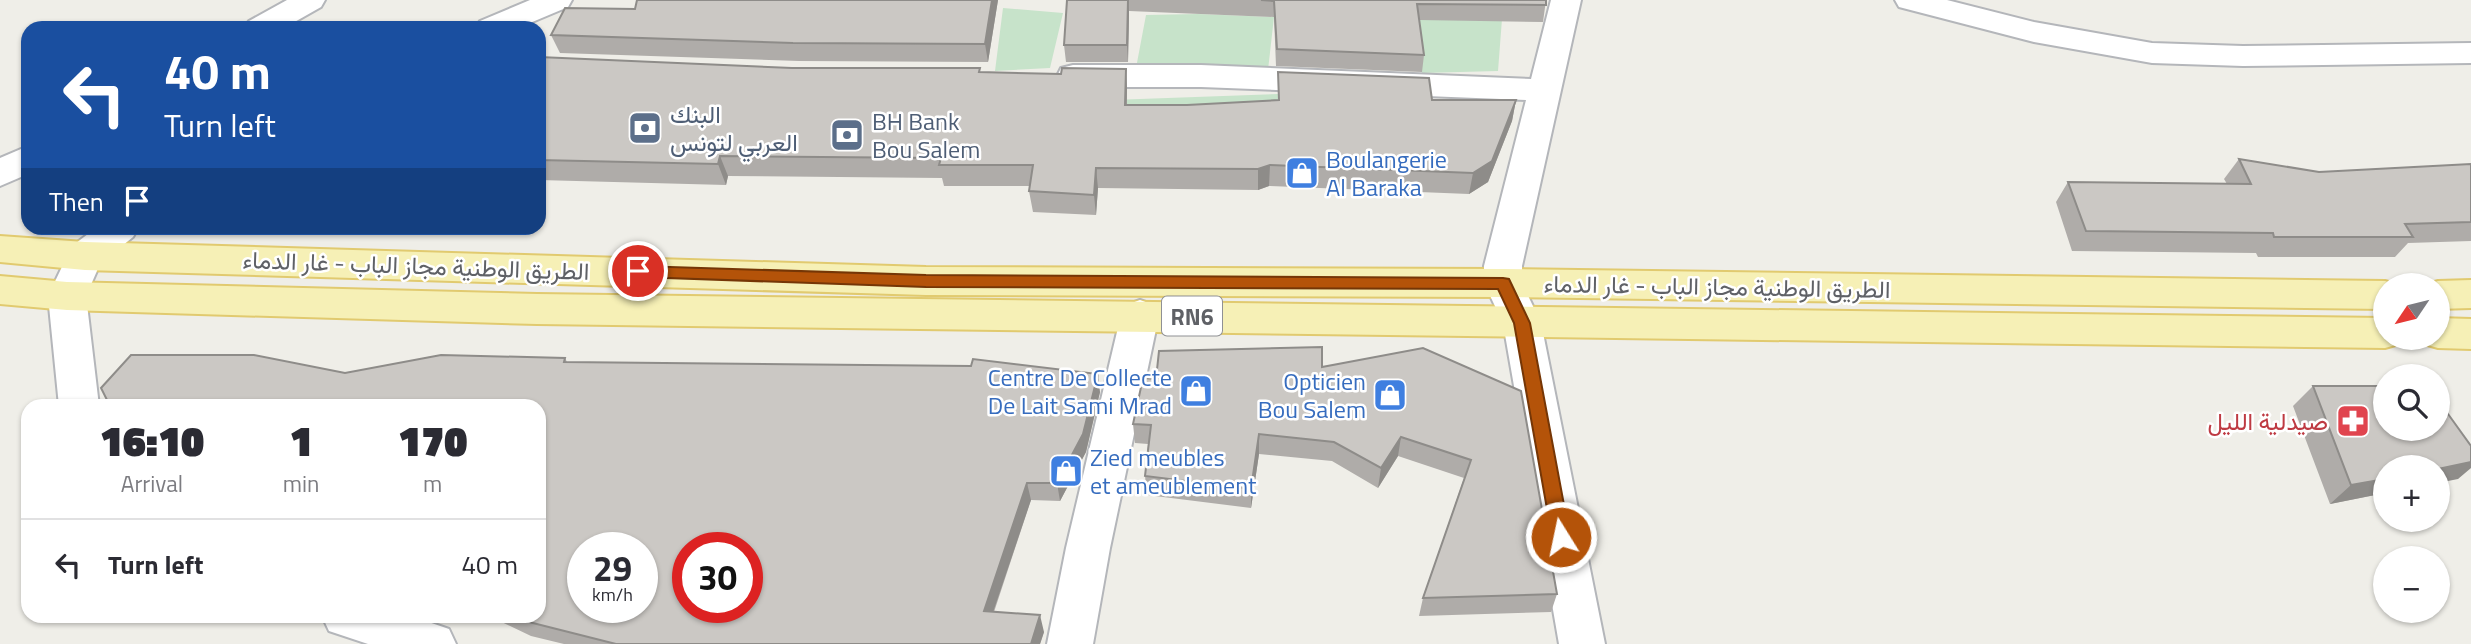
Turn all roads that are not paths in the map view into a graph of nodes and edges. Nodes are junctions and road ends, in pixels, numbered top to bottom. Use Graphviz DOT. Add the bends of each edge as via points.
graph roads {
  1 [pos="310,0"];
  2 [pos="556,0"];
  3 [pos="1566,0"];
  4 [pos="1910,0"];
  5 [pos="272,21"];
  6 [pos="507,21"];
  7 [pos="2471,53"];
  8 [pos="1049,76"];
  9 [pos="1544,90"];
  10 [pos="21,162"];
  11 [pos="0,174"];
  12 [pos="111,235"];
  13 [pos="0,249"];
  14 [pos="85,256"];
  15 [pos="560,269"];
  16 [pos="1503,283"];
  17 [pos="0,290"];
  18 [pos="2471,294"];
  19 [pos="2373,295"];
  20 [pos="2450,295"];
  21 [pos="67,296"];
  22 [pos="537,309"];
  23 [pos="1140,315"];
  24 [pos="1522,323"];
  25 [pos="2373,332"];
  26 [pos="2450,333"];
  27 [pos="2471,334"];
  28 [pos="78,399"];
  29 [pos="367,623"];
  30 [pos="433,644"];
  31 [pos="1070,644"];
  32 [pos="1582,644"];
  1 -- 5 [label="street"];
  2 -- 6 [label="street"];
  3 -- 9 [label="street"];
  4 -- 7 [label="street" via="2034,32 2152,53"];
  8 -- 9 [label="street" via="1202,76"];
  9 -- 16 [label="street" via="1508,238"];
  10 -- 11 [label="street"];
  12 -- 14 [label="street"];
  13 -- 14 [label="main road, الطريق الوطنية مجاز الباب - غار الدماء / RN6"];
  14 -- 15 [label="main road, الطريق الوطنية مجاز الباب - غار الدماء / RN6"];
  14 -- 21 [label="street"];
  15 -- 16 [label="main road, الطريق الوطنية مجاز الباب - غار الدماء / RN6" via="926,281"];
  15 -- 22 [label="main road"];
  16 -- 19 [label="main road, الطريق الوطنية مجاز الباب - غار الدماء / RN6"];
  16 -- 24 [label="street"];
  17 -- 21 [label="main road, الطريق الوطنية مجاز الباب - غار الدماء / RN6"];
  18 -- 20 [label="main road"];
  21 -- 22 [label="main road, الطريق الوطنية مجاز الباب - غار الدماء / RN6"];
  21 -- 28 [label="street"];
  22 -- 23 [label="main road, الطريق الوطنية مجاز الباب - غار الدماء / RN6"];
  23 -- 24 [label="main road, الطريق الوطنية مجاز الباب - غار الدماء / RN6"];
  23 -- 31 [label="street"];
  24 -- 25 [label="main road, الطريق الوطنية مجاز الباب - غار الدماء / RN6"];
  24 -- 32 [label="street"];
  26 -- 27 [label="main road"];
  29 -- 30 [label="street"];
}
